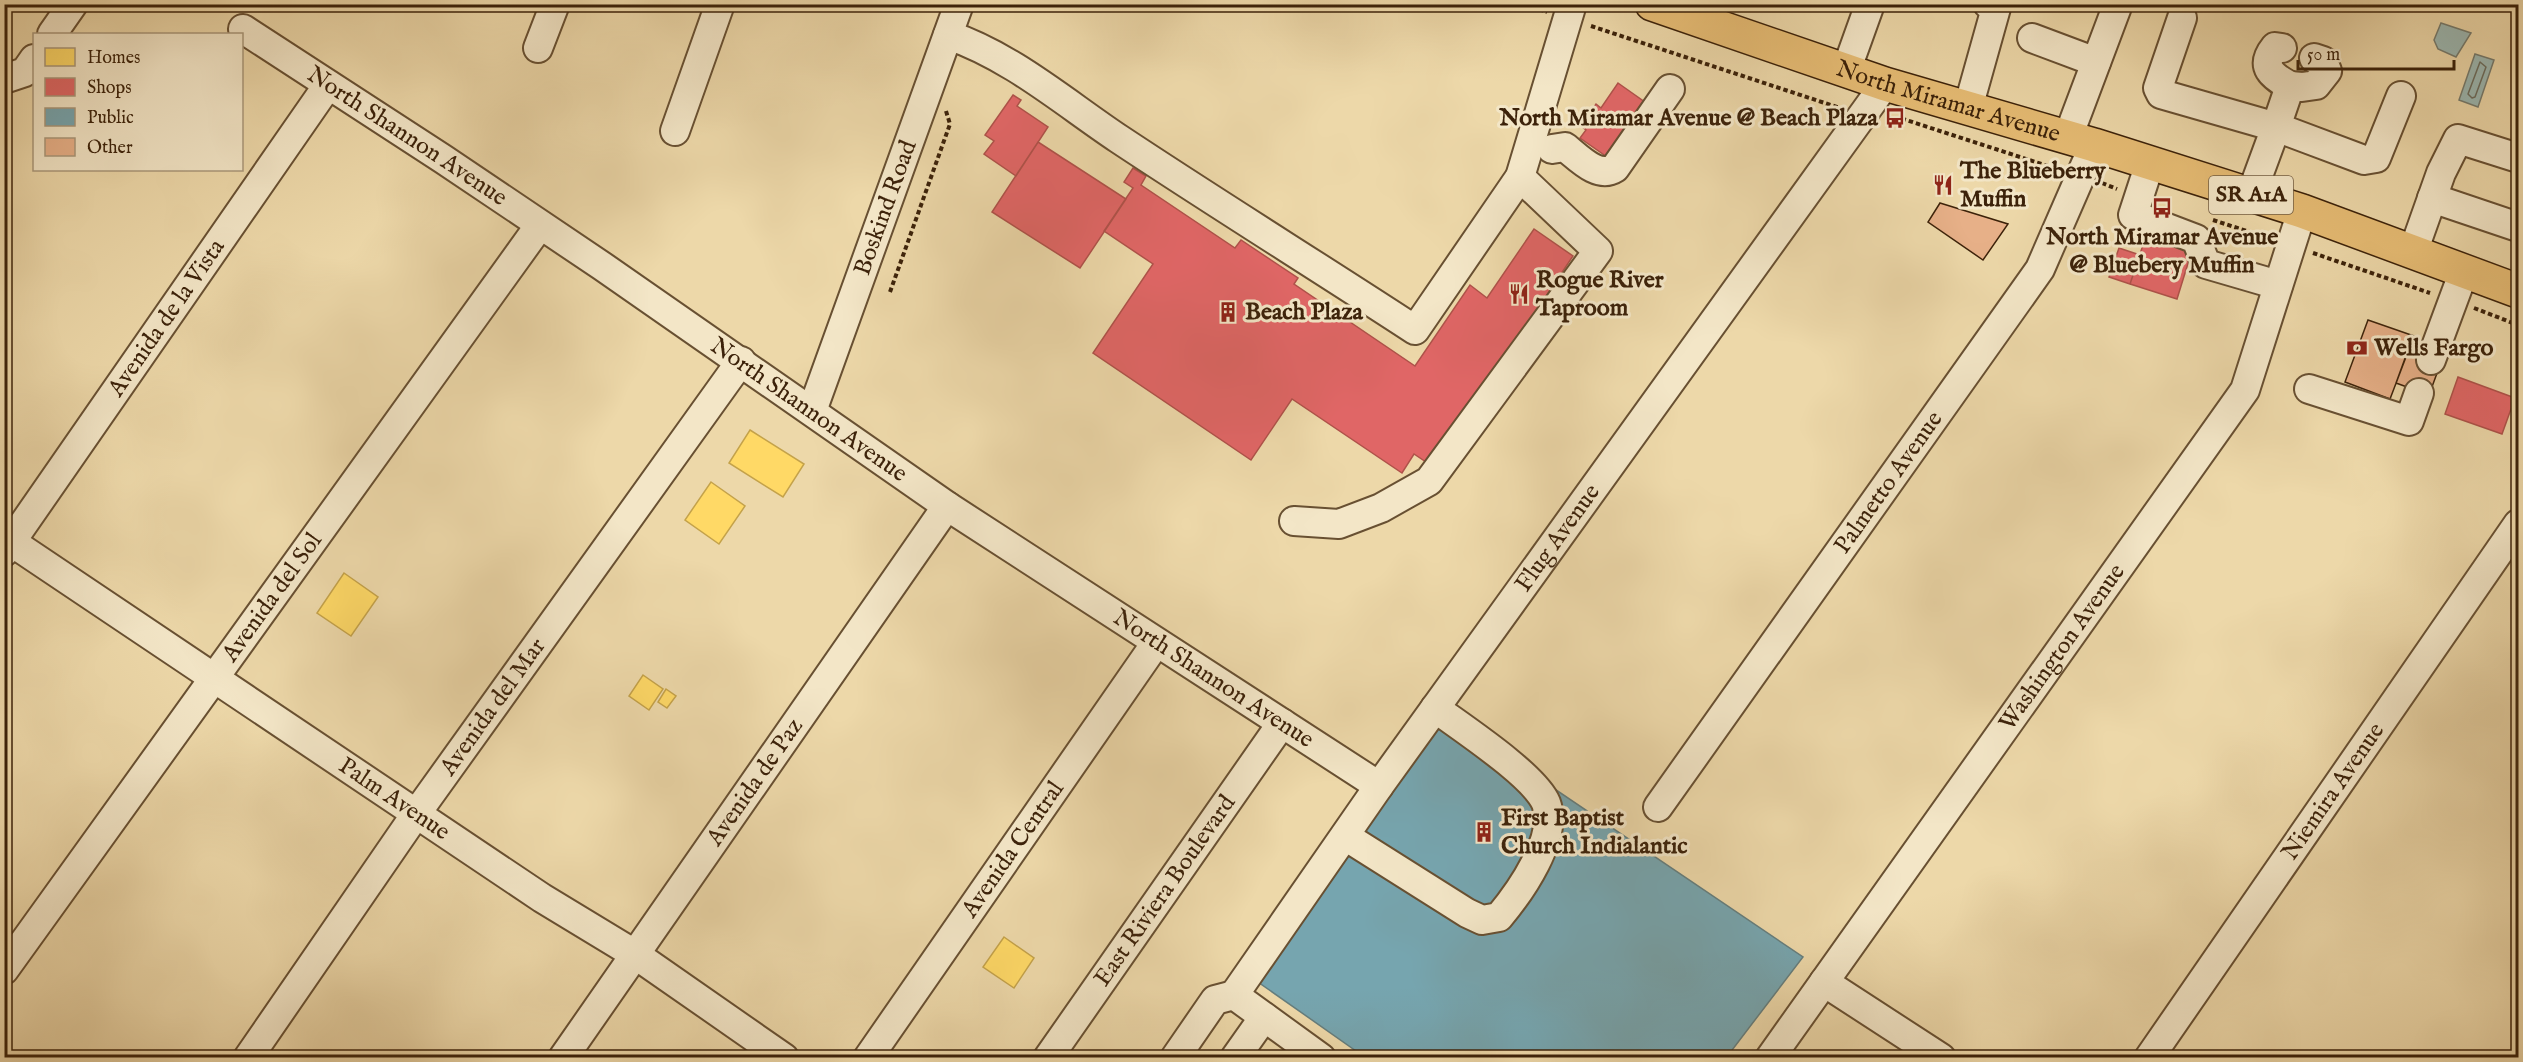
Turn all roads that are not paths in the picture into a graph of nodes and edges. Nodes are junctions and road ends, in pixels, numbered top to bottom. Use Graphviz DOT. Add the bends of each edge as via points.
graph roads {
  1 [pos="73,4"];
  2 [pos="555,4"];
  3 [pos="720,4"];
  4 [pos="959,4"];
  5 [pos="1652,4"];
  6 [pos="1870,4"];
  7 [pos="1988,4"];
  8 [pos="2118,4"];
  9 [pos="1570,12"];
  10 [pos="2182,18"];
  11 [pos="243,28"];
  12 [pos="53,33"];
  13 [pos="948,35"];
  14 [pos="2032,38"];
  15 [pos="538,48"];
  16 [pos="2282,48"];
  17 [pos="2314,58"];
  18 [pos="33,60"];
  19 [pos="2096,62"];
  20 [pos="1846,71"];
  21 [pos="4,79"];
  22 [pos="328,84"];
  23 [pos="1885,84"];
  24 [pos="2290,86"];
  25 [pos="1670,89"];
  26 [pos="2401,96"];
  27 [pos="1968,108"];
  28 [pos="2276,127"];
  29 [pos="675,131"];
  30 [pos="2081,141"];
  31 [pos="1552,149"];
  32 [pos="2518,158"];
  33 [pos="2150,163"];
  34 [pos="1520,177"];
  35 [pos="2251,195"];
  36 [pos="2432,198"];
  37 [pos="2302,211"];
  38 [pos="540,225"];
  39 [pos="2518,227"];
  40 [pos="2413,252"];
  41 [pos="2278,285"];
  42 [pos="2458,286"];
  43 [pos="2518,291"];
  44 [pos="2431,360"];
  45 [pos="741,361"];
  46 [pos="2309,389"];
  47 [pos="2419,393"];
  48 [pos="812,411"];
  49 [pos="947,506"];
  50 [pos="1294,521"];
  51 [pos="2518,524"];
  52 [pos="7,543"];
  53 [pos="1156,643"];
  54 [pos="213,677"];
  55 [pos="1435,708"];
  56 [pos="1282,723"];
  57 [pos="1379,786"];
  58 [pos="1658,807"];
  59 [pos="416,814"];
  60 [pos="1345,836"];
  61 [pos="636,955"];
  62 [pos="4,970"];
  63 [pos="1824,982"];
  64 [pos="1234,995"];
  65 [pos="1264,1017"];
  66 [pos="1307,1054"];
  67 [pos="248,1058"];
  68 [pos="562,1058"];
  69 [pos="784,1058"];
  70 [pos="868,1058"];
  71 [pos="1048,1058"];
  72 [pos="1175,1058"];
  73 [pos="1235,1058"];
  74 [pos="1770,1058"];
  75 [pos="1941,1058"];
  76 [pos="2149,1058"];
  1 -- 12 [label="street"];
  2 -- 15 [label="street"];
  3 -- 29 [label="street"];
  4 -- 13 [label="street, Boskind Road"];
  5 -- 20 [label="main road, North Miramar Avenue / SR A1A"];
  6 -- 20 [label="street"];
  7 -- 27 [label="street" via="1996,8"];
  8 -- 19 [label="street, Palmetto Avenue"];
  9 -- 34 [label="street"];
  10 -- 28 [label="street" via="2158,88 2161,93"];
  11 -- 22 [label="street, North Shannon Avenue"];
  13 -- 34 [label="street" via="1002,60 1415,330"];
  13 -- 48 [label="street, Boskind Road"];
  14 -- 19 [label="street"];
  16 -- 24 [label="street" via="2275,48 2269,56 2268,67 2274,77"];
  17 -- 24 [label="street" via="2323,60 2327,71 2316,85"];
  18 -- 21 [label="street" via="25,72"];
  19 -- 30 [label="street, Palmetto Avenue"];
  20 -- 23 [label="main road, North Miramar Avenue / SR A1A"];
  22 -- 38 [label="street, North Shannon Avenue"];
  22 -- 52 [label="street, Avenida de la Vista"];
  23 -- 27 [label="main road, North Miramar Avenue / SR A1A"];
  23 -- 55 [label="street, Flug Avenue"];
  24 -- 28 [label="street"];
  25 -- 31 [label="street" via="1615,168 1608,172 1600,172 1565,147"];
  26 -- 28 [label="street" via="2376,158 2364,160"];
  27 -- 30 [label="main road, North Miramar Avenue / SR A1A"];
  28 -- 35 [label="street"];
  30 -- 33 [label="main road, North Miramar Avenue / SR A1A"];
  30 -- 58 [label="street, Palmetto Avenue" via="2081,176 2040,269"];
  32 -- 36 [label="street" via="2458,139"];
  33 -- 35 [label="main road, North Miramar Avenue / SR A1A"];
  33 -- 41 [label="street" via="2133,215 2196,239 2206,264"];
  34 -- 50 [label="street" via="1598,251 1429,481 1381,508 1339,524"];
  35 -- 37 [label="main road, North Miramar Avenue / SR A1A"];
  36 -- 39 [label="street"];
  36 -- 40 [label="street"];
  37 -- 40 [label="main road, North Miramar Avenue / SR A1A"];
  37 -- 41 [label="street, Washington Avenue"];
  38 -- 45 [label="street, North Shannon Avenue"];
  38 -- 54 [label="street, Avenida del Sol"];
  40 -- 42 [label="main road, North Miramar Avenue / SR A1A"];
  41 -- 63 [label="street, Washington Avenue" via="2245,390"];
  42 -- 43 [label="main road, North Miramar Avenue / SR A1A"];
  42 -- 44 [label="street"];
  45 -- 48 [label="street, North Shannon Avenue"];
  45 -- 59 [label="street, Avenida del Mar"];
  46 -- 47 [label="street" via="2409,421"];
  48 -- 49 [label="street, North Shannon Avenue"];
  49 -- 53 [label="street, North Shannon Avenue"];
  49 -- 61 [label="street, Avenida de Paz"];
  51 -- 76 [label="street, Niemira Avenue"];
  52 -- 54 [label="street, Palm Avenue"];
  53 -- 56 [label="street, North Shannon Avenue"];
  53 -- 70 [label="street, Avenida Central"];
  54 -- 59 [label="street, Palm Avenue"];
  54 -- 62 [label="street, Avenida del Sol"];
  55 -- 57 [label="street, Flug Avenue"];
  55 -- 60 [label="street" via="1533,783 1546,803 1550,825 1536,861 1515,897 1499,917 1482,920"];
  56 -- 57 [label="street, North Shannon Avenue"];
  56 -- 71 [label="street, East Riviera Boulevard"];
  57 -- 60 [label="street, Flug Avenue"];
  59 -- 61 [label="street, Palm Avenue"];
  59 -- 67 [label="street, Avenida del Mar"];
  60 -- 64 [label="street, Flug Avenue"];
  61 -- 68 [label="street, Avenida de Paz"];
  61 -- 69 [label="street, Palm Avenue"];
  63 -- 74 [label="street, Washington Avenue"];
  63 -- 75 [label="street"];
  64 -- 65 [label="street"];
  64 -- 72 [label="street" via="1215,1000"];
  65 -- 66 [label="street"];
  65 -- 73 [label="street"];
}
